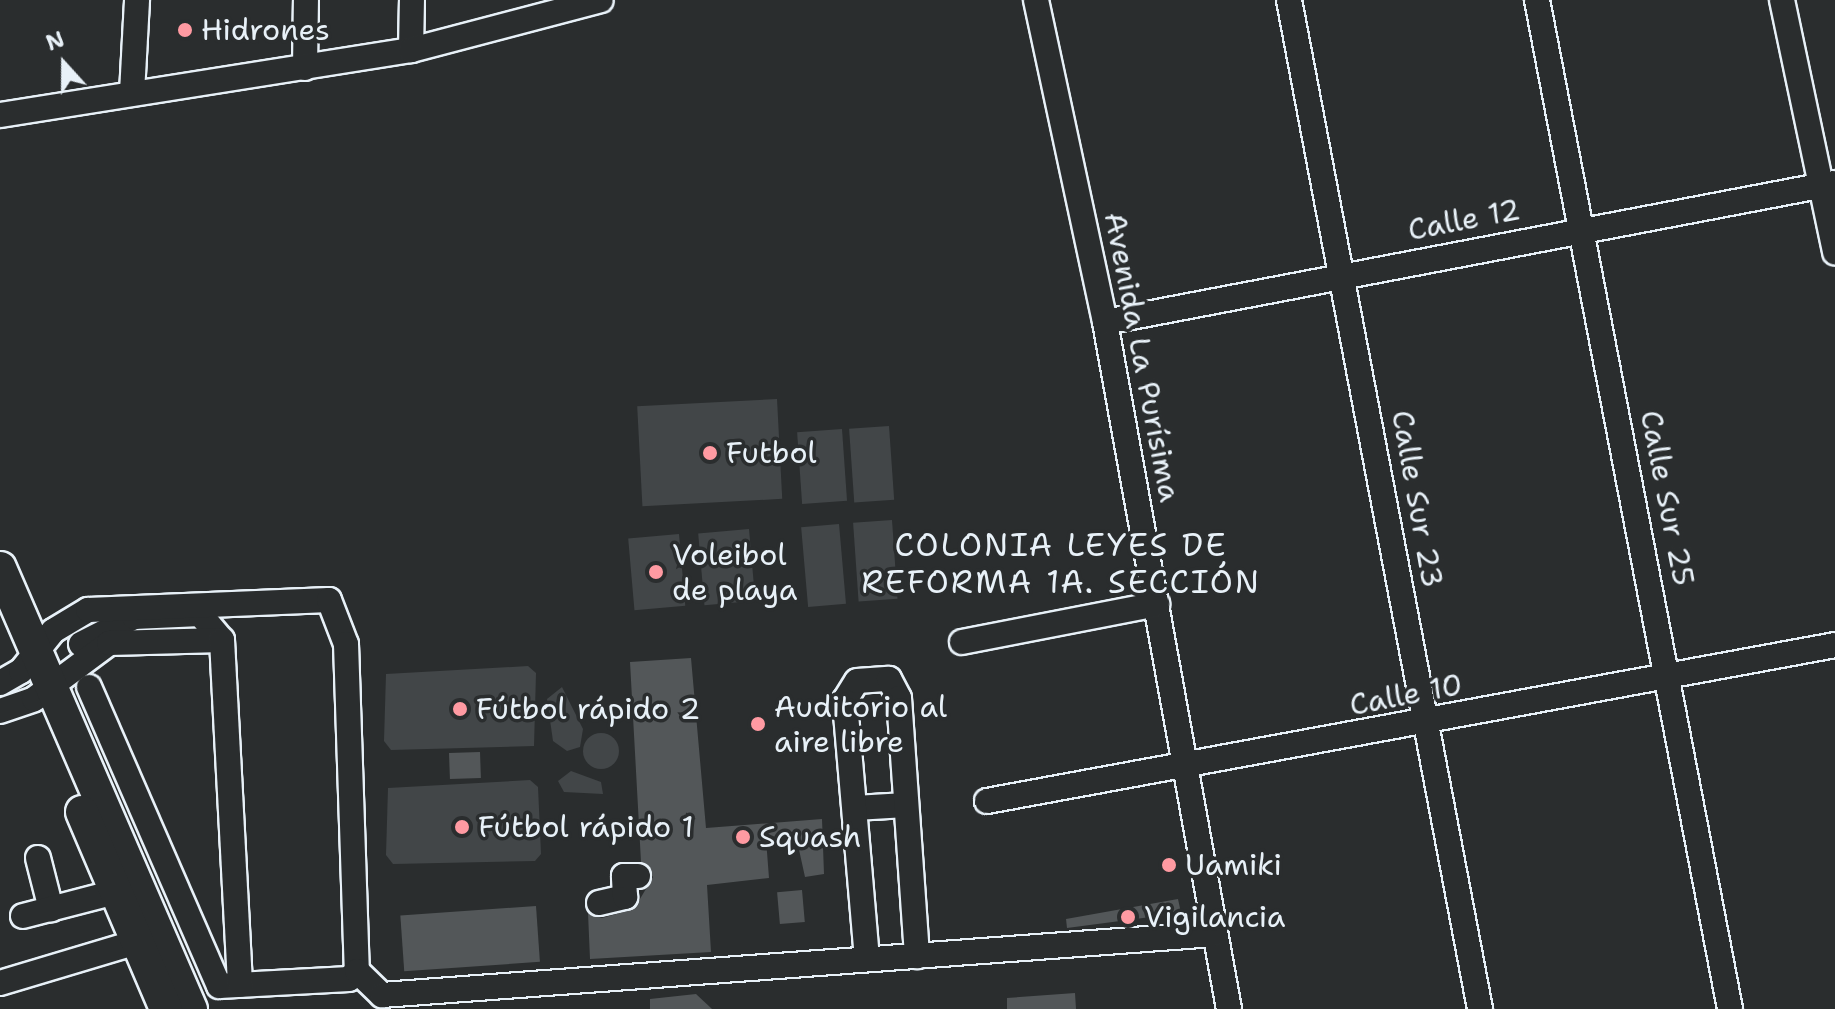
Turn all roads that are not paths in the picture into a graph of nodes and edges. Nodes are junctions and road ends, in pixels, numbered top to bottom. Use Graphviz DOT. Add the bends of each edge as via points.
graph roads {
  1 [pos="137,0"];
  2 [pos="306,0"];
  3 [pos="412,0"];
  4 [pos="601,0"];
  5 [pos="1036,0"];
  6 [pos="1289,0"];
  7 [pos="1537,0"];
  8 [pos="1782,0"];
  9 [pos="538,10"];
  10 [pos="411,50"];
  11 [pos="305,68"];
  12 [pos="132,93"];
  13 [pos="0,115"];
  14 [pos="1829,184"];
  15 [pos="1584,230"];
  16 [pos="1835,252"];
  17 [pos="1343,276"];
  18 [pos="1105,322"];
  19 [pos="0,568"];
  20 [pos="1157,604"];
  21 [pos="0,622"];
  22 [pos="962,642"];
  23 [pos="1835,645"];
  24 [pos="1669,677"];
  25 [pos="29,678"];
  26 [pos="89,687"];
  27 [pos="0,711"];
  28 [pos="1426,724"];
  29 [pos="1188,768"];
  30 [pos="987,801"];
  31 [pos="906,805"];
  32 [pos="855,808"];
  33 [pos="38,858"];
  34 [pos="638,876"];
  35 [pos="108,895"];
  36 [pos="599,903"];
  37 [pos="51,909"];
  38 [pos="23,916"];
  39 [pos="1214,934"];
  40 [pos="123,947"];
  41 [pos="917,956"];
  42 [pos="867,959"];
  43 [pos="357,971"];
  44 [pos="1223,979"];
  45 [pos="0,983"];
  46 [pos="240,985"];
  47 [pos="166,1009"];
  48 [pos="191,1009"];
  49 [pos="1209,1009"];
  50 [pos="1229,1009"];
  51 [pos="1480,1009"];
  52 [pos="1730,1009"];
  1 -- 12 [label="street"];
  2 -- 11 [label="street"];
  3 -- 10 [label="street"];
  4 -- 9 [label="street"];
  5 -- 18 [label="street, Avenida La Purísima"];
  6 -- 17 [label="street, Calle Sur 23"];
  7 -- 15 [label="street, Calle Sur 25"];
  8 -- 14 [label="street"];
  9 -- 10 [label="street"];
  10 -- 11 [label="street"];
  11 -- 12 [label="street"];
  12 -- 13 [label="street"];
  14 -- 15 [label="street, Calle 12"];
  14 -- 16 [label="street"];
  15 -- 17 [label="street, Calle 12"];
  15 -- 24 [label="street, Calle Sur 25"];
  17 -- 18 [label="street, Calle 12"];
  17 -- 28 [label="street, Calle Sur 23"];
  18 -- 20 [label="street, Avenida La Purísima"];
  19 -- 25 [label="main road"];
  20 -- 22 [label="street"];
  20 -- 29 [label="street, Avenida La Purísima"];
  21 -- 25 [label="main road"];
  23 -- 24 [label="street, Calle 10"];
  24 -- 28 [label="street, Calle 10"];
  24 -- 52 [label="street, Calle Sur 25"];
  25 -- 27 [label="street"];
  25 -- 35 [label="main road"];
  25 -- 43 [label="street" via="63,623 110,605 329,600 346,644"];
  25 -- 46 [label="street" via="109,643 222,640"];
  25 -- 48 [label="main road"];
  26 -- 46 [label="street" via="219,986"];
  28 -- 29 [label="street, Calle 10"];
  28 -- 51 [label="street, Calle Sur 23"];
  29 -- 30 [label="street, Calle 10"];
  29 -- 39 [label="street, Avenida La Purísima"];
  31 -- 32 [label="street"];
  31 -- 32 [label="street" via="899,698 889,679 846,689"];
  31 -- 41 [label="street"];
  32 -- 42 [label="street"];
  33 -- 37 [label="street"];
  34 -- 36 [label="street" via="624,876 625,897"];
  35 -- 37 [label="street"];
  35 -- 40 [label="main road"];
  37 -- 38 [label="street"];
  39 -- 41 [label="street"];
  39 -- 44 [label="street, Avenida La Purísima"];
  40 -- 45 [label="street"];
  40 -- 47 [label="main road"];
  41 -- 42 [label="street"];
  42 -- 43 [label="street" via="382,995"];
  43 -- 46 [label="street" via="349,979"];
  44 -- 49 [label="street"];
  44 -- 50 [label="street, Avenida La Purísima"];
}
